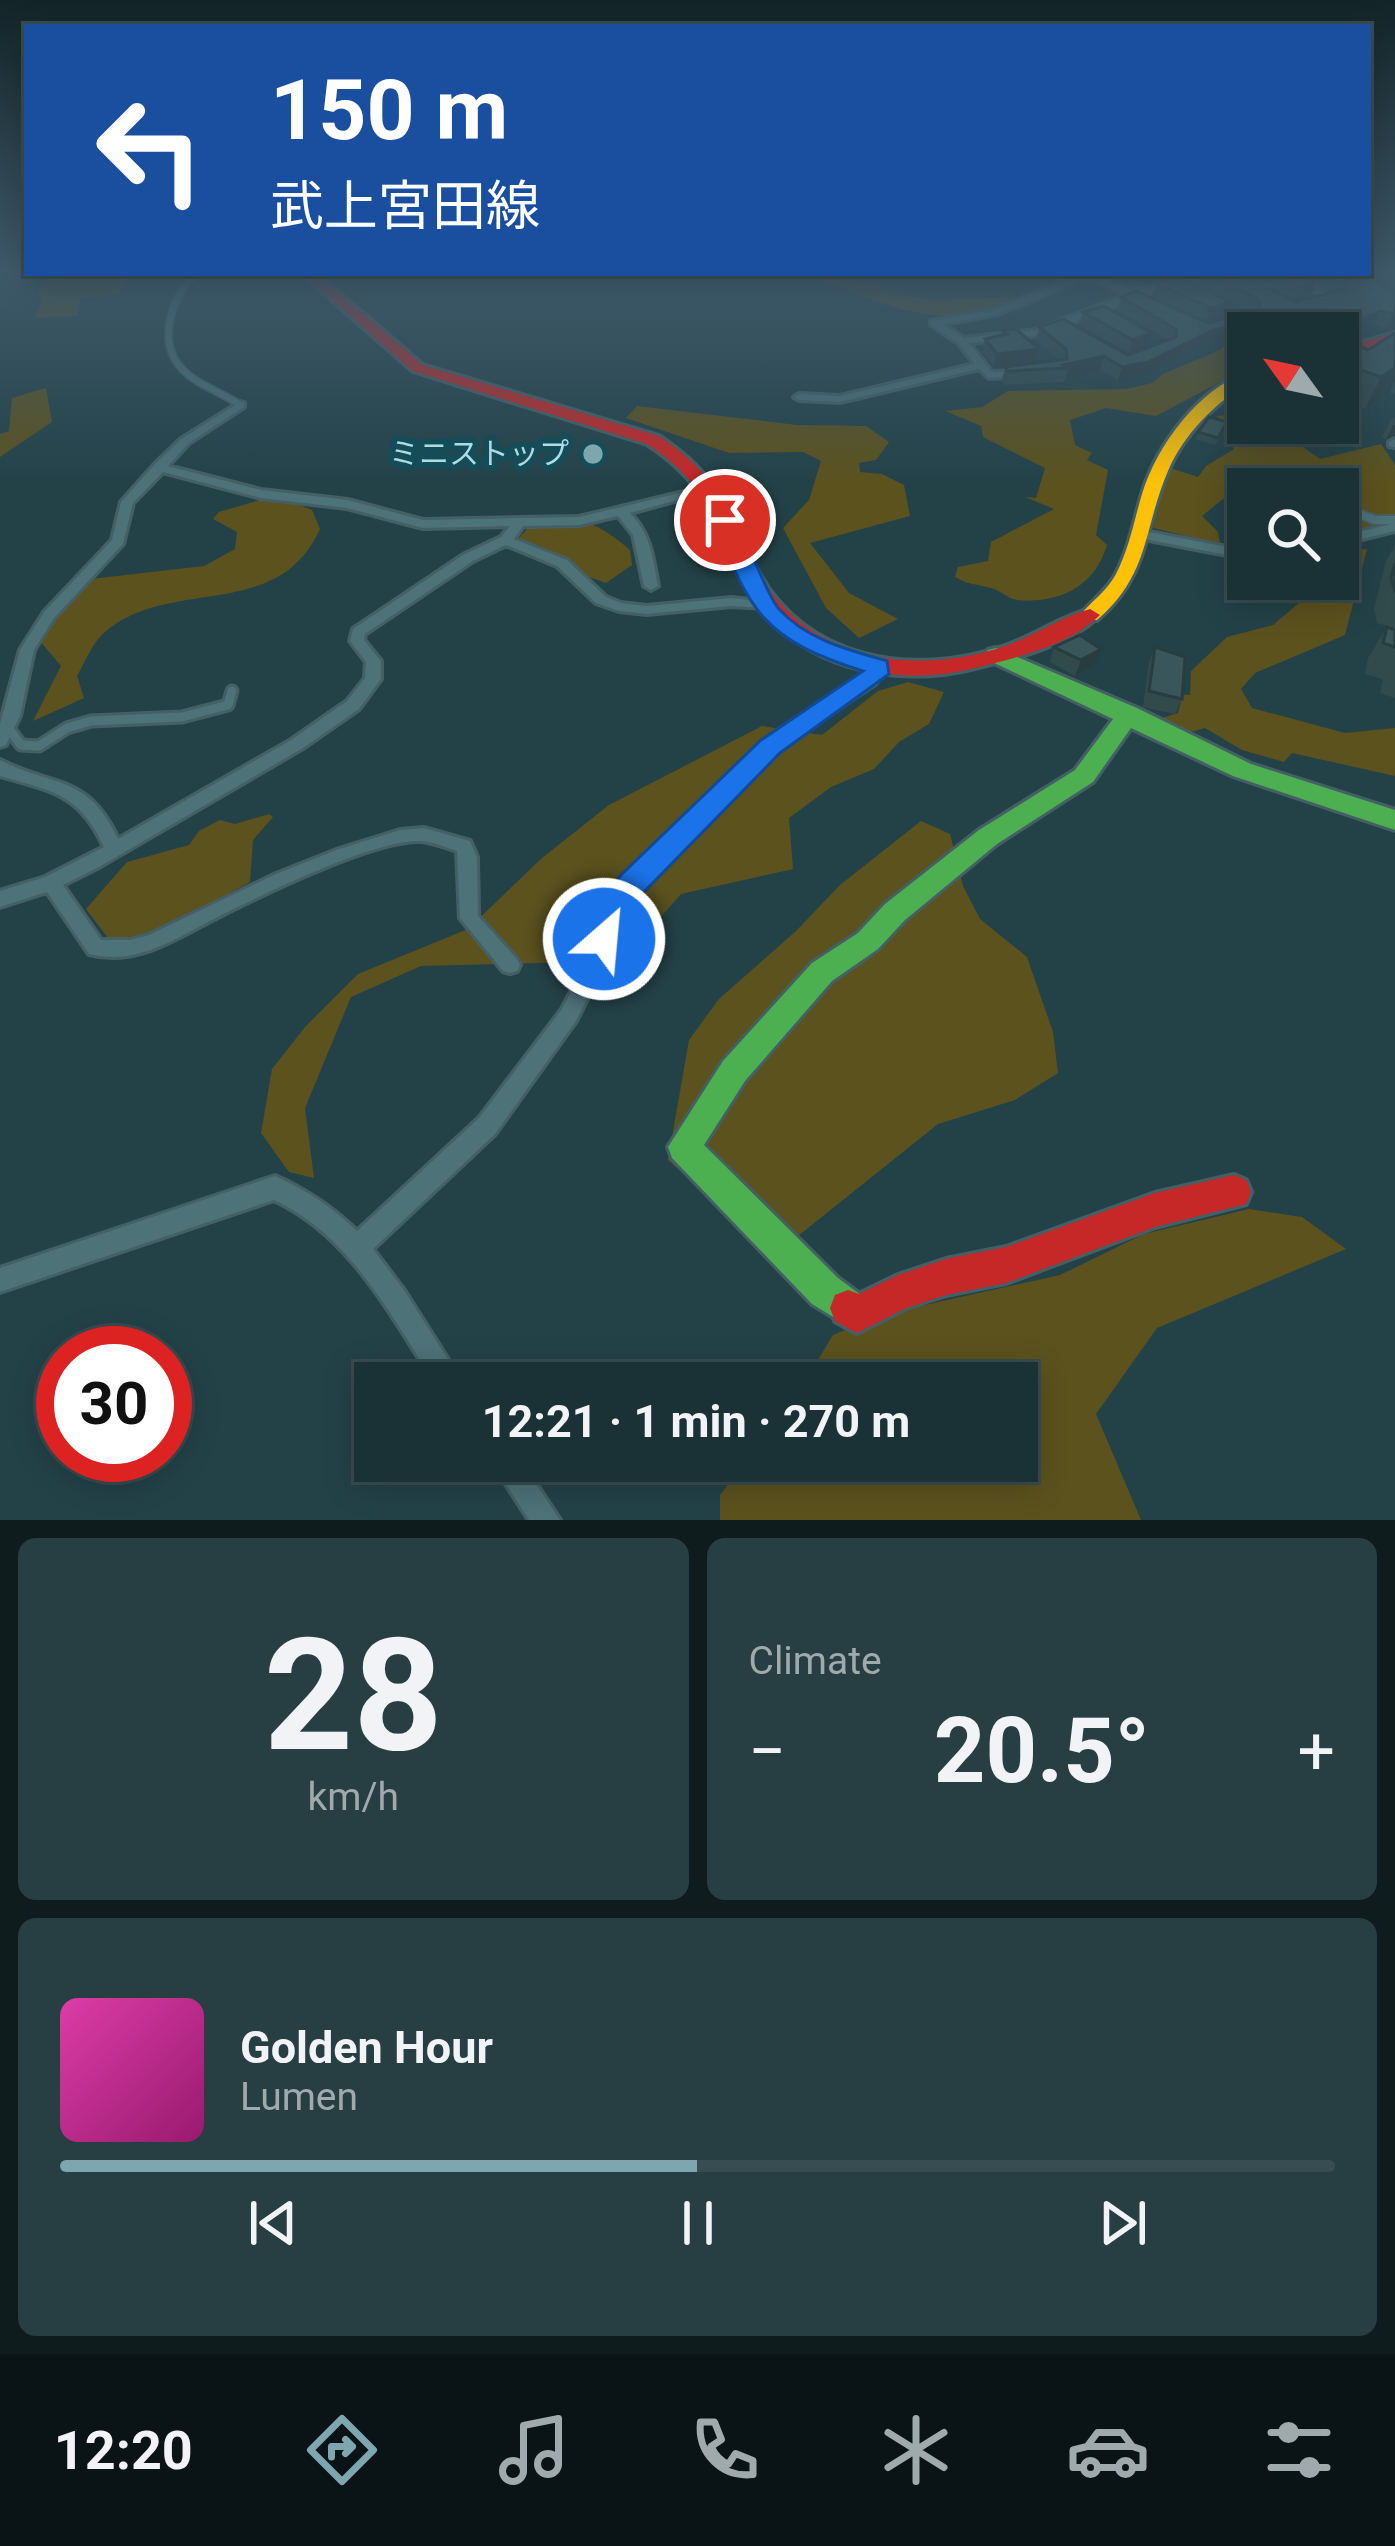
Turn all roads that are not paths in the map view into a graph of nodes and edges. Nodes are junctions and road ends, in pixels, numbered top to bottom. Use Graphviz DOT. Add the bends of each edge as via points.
graph roads {
  1 [pos="170,342"];
  2 [pos="388,342"];
  3 [pos="963,342"];
  4 [pos="1025,342"];
  5 [pos="1030,346"];
  6 [pos="984,371"];
  7 [pos="1040,371"];
  8 [pos="1002,389"];
  9 [pos="1227,389"];
  10 [pos="799,397"];
  11 [pos="240,405"];
  12 [pos="159,466"];
  13 [pos="712,489"];
  14 [pos="620,512"];
  15 [pos="1359,514"];
  16 [pos="519,523"];
  17 [pos="1395,524"];
  18 [pos="1144,535"];
  19 [pos="1359,535"];
  20 [pos="506,540"];
  21 [pos="1227,551"];
  22 [pos="651,586"];
  23 [pos="765,605"];
  24 [pos="996,655"];
  25 [pos="878,667"];
  26 [pos="232,691"];
  27 [pos="1130,714"];
  28 [pos="4,733"];
  29 [pos="0,766"];
  30 [pos="1395,820"];
  31 [pos="114,848"];
  32 [pos="51,884"];
  33 [pos="0,899"];
  34 [pos="510,965"];
  35 [pos="1234,1192"];
  36 [pos="356,1249"];
  37 [pos="0,1280"];
  38 [pos="435,1362"];
  39 [pos="520,1482"];
  40 [pos="546,1520"];
  1 -- 11 [label="lane" via="188,375"];
  2 -- 13 [label="main road" via="418,368 664,445 692,462"];
  3 -- 6 [label="street"];
  4 -- 5 [label="street"];
  6 -- 7 [label="street"];
  6 -- 8 [label="street"];
  6 -- 10 [label="street" via="840,399"];
  9 -- 18 [label="main road" via="1158,472"];
  11 -- 12 [label="street"];
  12 -- 16 [label="street" via="423,524"];
  12 -- 28 [label="street" via="128,502 118,541 27,650"];
  13 -- 14 [label="street"];
  13 -- 23 [label="main road"];
  14 -- 16 [label="street"];
  14 -- 22 [label="street" via="641,536"];
  15 -- 17 [label="lane"];
  16 -- 20 [label="street"];
  17 -- 19 [label="street"];
  18 -- 21 [label="street"];
  18 -- 24 [label="main road" via="1126,580 1105,604"];
  20 -- 23 [label="street" via="562,563 601,601 619,607"];
  20 -- 31 [label="street" via="358,632 374,679 353,705"];
  23 -- 25 [label="main road" via="814,647"];
  24 -- 25 [label="main road" via="935,669"];
  24 -- 27 [label="main road"];
  25 -- 36 [label="street" via="770,746 632,884 569,1015 487,1126"];
  26 -- 28 [label="lane" via="227,704 205,711 92,721 39,746"];
  27 -- 30 [label="main road" via="1241,770"];
  27 -- 35 [label="main road" via="1084,776 988,837 822,972 734,1071 684,1147 856,1315 946,1276 1006,1265 1155,1210"];
  29 -- 31 [label="street" via="76,792 102,819"];
  31 -- 32 [label="street"];
  32 -- 33 [label="street"];
  32 -- 34 [label="street" via="96,948 141,949 292,876 418,834 464,846 469,918"];
  36 -- 37 [label="street" via="304,1198 275,1188"];
  36 -- 38 [label="street"];
  39 -- 40 [label="street"];
}
